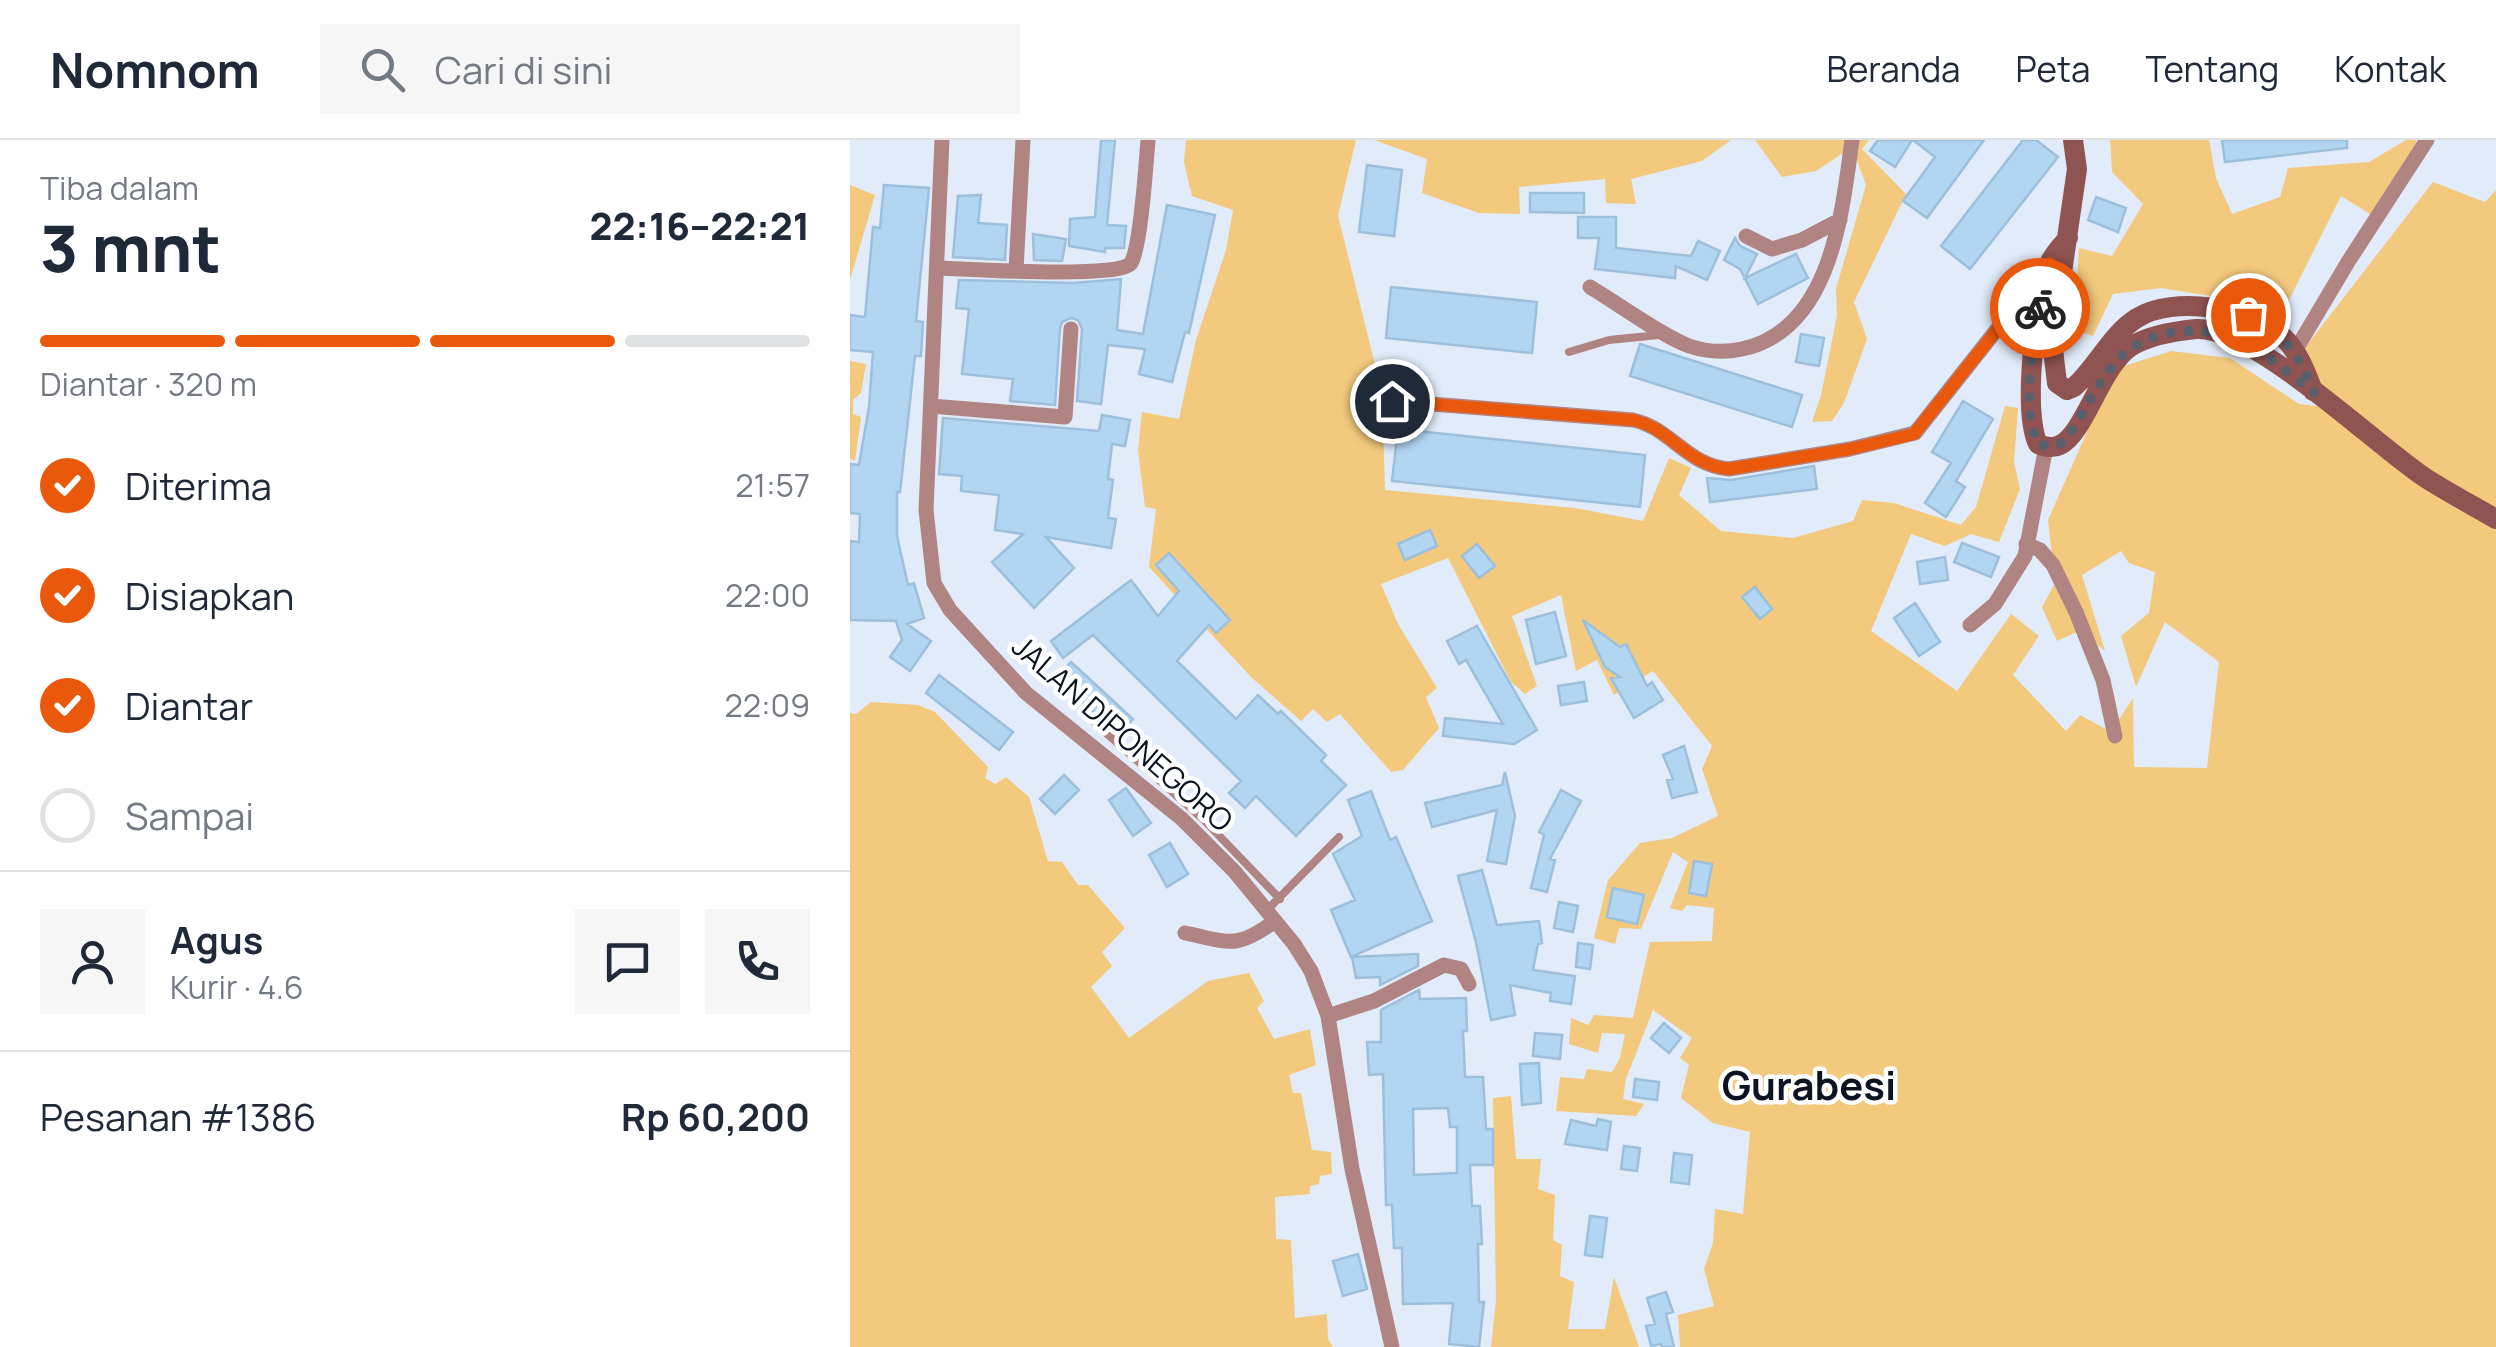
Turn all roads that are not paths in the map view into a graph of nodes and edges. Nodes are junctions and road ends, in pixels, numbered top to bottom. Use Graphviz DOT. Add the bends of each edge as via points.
graph roads {
  1 [pos="942,140"];
  2 [pos="1023,140"];
  3 [pos="1148,140"];
  4 [pos="1852,140"];
  5 [pos="2073,140"];
  6 [pos="2428,140"];
  7 [pos="1840,220"];
  8 [pos="1746,236"];
  9 [pos="2068,238"];
  10 [pos="2050,263"];
  11 [pos="939,268"];
  12 [pos="1016,270"];
  13 [pos="1590,287"];
  14 [pos="1071,329"];
  15 [pos="1669,334"];
  16 [pos="1569,352"];
  17 [pos="2296,352"];
  18 [pos="2314,393"];
  19 [pos="1392,401"];
  20 [pos="931,406"];
  21 [pos="2046,447"];
  22 [pos="2496,520"];
  23 [pos="2026,544"];
  24 [pos="1970,626"];
  25 [pos="1096,724"];
  26 [pos="2115,736"];
  27 [pos="1339,837"];
  28 [pos="1280,899"];
  29 [pos="1270,916"];
  30 [pos="1185,932"];
  31 [pos="1469,984"];
  32 [pos="1328,1016"];
  33 [pos="1392,1347"];
  1 -- 11 [label="street, JALAN DIPONEGORO"];
  2 -- 12 [label="street"];
  3 -- 12 [label="street" via="1131,263 1102,272"];
  4 -- 7 [label="street"];
  5 -- 9 [label="street" via="2077,169"];
  6 -- 17 [label="street"];
  7 -- 8 [label="street" via="1772,249"];
  7 -- 15 [label="street" via="1805,308 1783,332 1759,346 1712,352"];
  9 -- 10 [label="street"];
  9 -- 17 [label="street" via="2052,341 2054,373 2067,390 2086,377 2118,333 2158,308 2248,315"];
  10 -- 19 [label="street" via="1914,434 1850,449 1709,467 1633,420"];
  10 -- 21 [label="street" via="2030,392 2033,434"];
  11 -- 12 [label="street"];
  11 -- 20 [label="street, JALAN DIPONEGORO"];
  13 -- 15 [label="street"];
  14 -- 20 [label="street" via="1065,417"];
  15 -- 16 [label="lane"];
  17 -- 18 [label="street"];
  18 -- 21 [label="street" via="2234,337 2201,329 2164,333 2130,347 2064,442"];
  18 -- 22 [label="street" via="2424,477"];
  20 -- 29 [label="street, JALAN DIPONEGORO" via="928,546 934,583 950,610 1026,693 1182,819"];
  21 -- 23 [label="street"];
  23 -- 24 [label="street" via="2015,576"];
  23 -- 26 [label="street" via="2048,559 2062,584 2103,680"];
  25 -- 28 [label="lane"];
  27 -- 28 [label="lane"];
  28 -- 29 [label="lane"];
  29 -- 30 [label="street" via="1243,942"];
  29 -- 32 [label="street, JALAN DIPONEGORO" via="1311,972"];
  31 -- 32 [label="street" via="1461,969 1444,966"];
  32 -- 33 [label="street, JALAN DIPONEGORO" via="1352,1169"];
}
